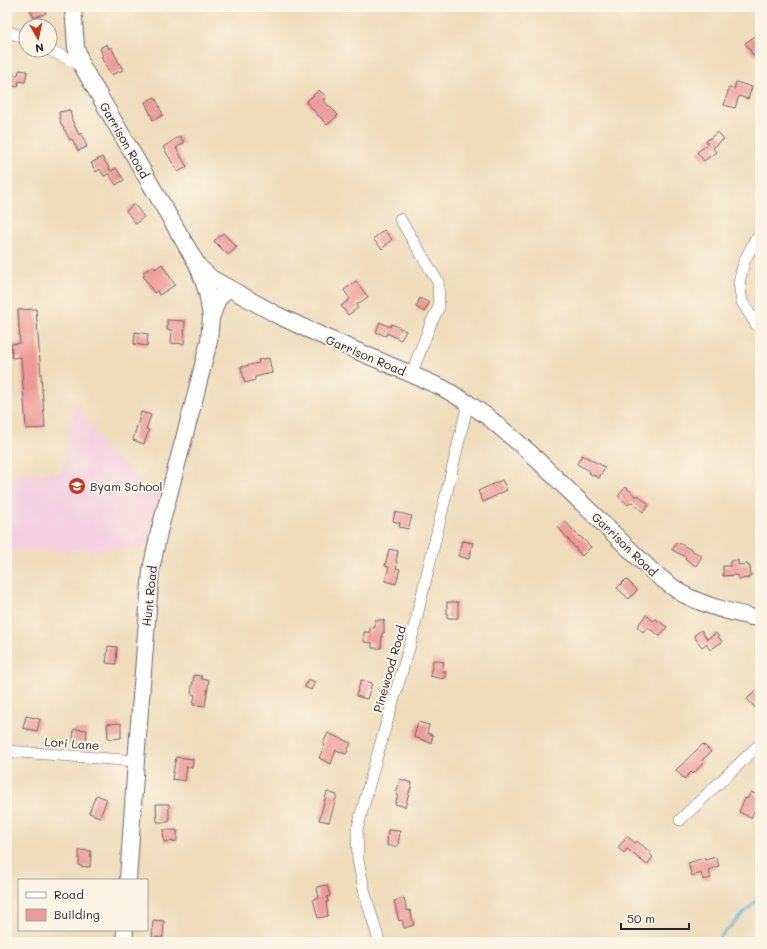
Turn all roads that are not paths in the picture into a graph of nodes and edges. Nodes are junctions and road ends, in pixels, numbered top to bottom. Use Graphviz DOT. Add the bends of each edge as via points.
graph roads {
  1 [pos="73,7"];
  2 [pos="7,31"];
  3 [pos="18,36"];
  4 [pos="58,54"];
  5 [pos="82,66"];
  6 [pos="400,219"];
  7 [pos="760,236"];
  8 [pos="198,266"];
  9 [pos="228,288"];
  10 [pos="211,318"];
  11 [pos="760,327"];
  12 [pos="411,375"];
  13 [pos="468,403"];
  14 [pos="760,619"];
  15 [pos="760,744"];
  16 [pos="7,751"];
  17 [pos="136,761"];
  18 [pos="680,820"];
  19 [pos="128,879"];
  20 [pos="125,931"];
  21 [pos="124,942"];
  22 [pos="379,942"];
  1 -- 5 [label="street, Garrison Road" via="76,47"];
  2 -- 3 [label="street"];
  4 -- 5 [label="street"];
  5 -- 8 [label="street, Garrison Road"];
  6 -- 12 [label="street" via="438,282 439,307"];
  7 -- 11 [label="street" via="755,240 744,262 739,283 742,302"];
  8 -- 9 [label="street, Garrison Road"];
  8 -- 10 [label="street, Hunt Road"];
  9 -- 10 [label="street, Hunt Road" via="218,298"];
  9 -- 12 [label="street, Garrison Road" via="298,325"];
  10 -- 17 [label="street, Hunt Road" via="209,341 151,570"];
  12 -- 13 [label="street, Garrison Road" via="443,388"];
  13 -- 14 [label="street, Garrison Road" via="528,451 668,584 703,603"];
  13 -- 22 [label="street, Pinewood Road" via="410,646 357,830 359,867"];
  15 -- 18 [label="street"];
  16 -- 17 [label="street, Lori Lane"];
  17 -- 19 [label="street, Hunt Road"];
  20 -- 21 [label="street"];
}
